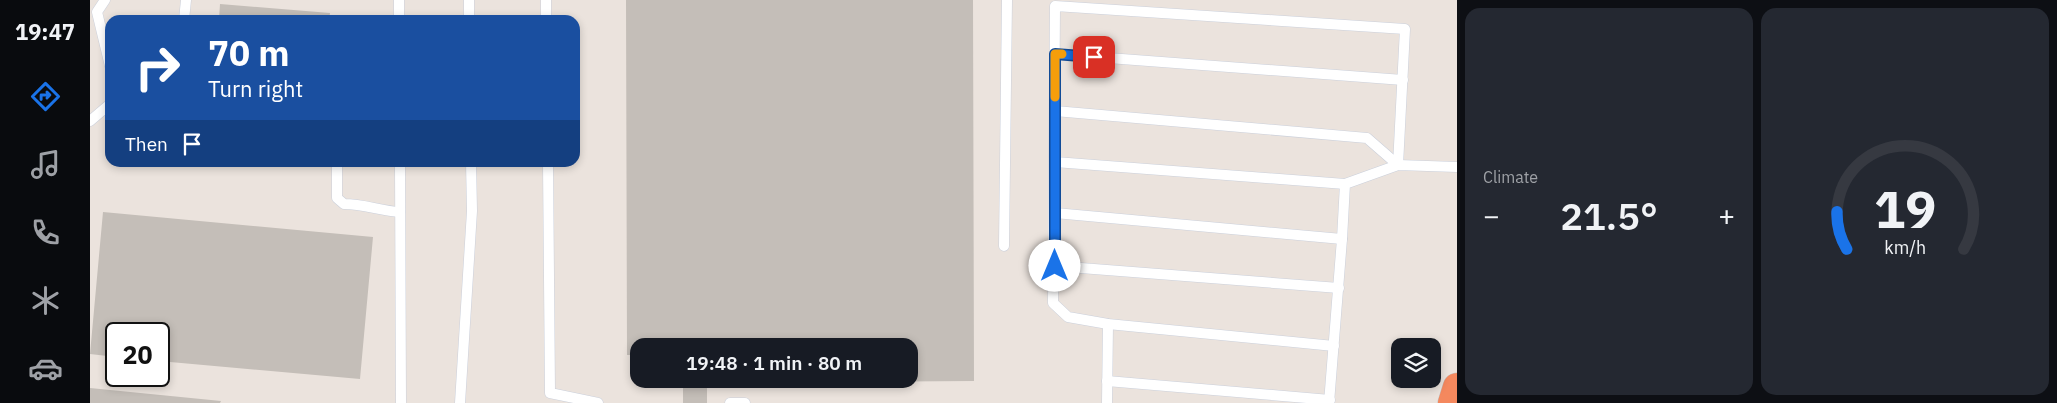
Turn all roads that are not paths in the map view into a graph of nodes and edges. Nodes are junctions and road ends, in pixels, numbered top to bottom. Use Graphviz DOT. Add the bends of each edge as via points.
graph roads {
  1 [pos="105,0"];
  2 [pos="186,0"];
  3 [pos="399,0"];
  4 [pos="468,0"];
  5 [pos="546,0"];
  6 [pos="1007,0"];
  7 [pos="93,12"];
  8 [pos="184,15"];
  9 [pos="399,15"];
  10 [pos="469,15"];
  11 [pos="546,15"];
  12 [pos="105,50"];
  13 [pos="1055,54"];
  14 [pos="1402,80"];
  15 [pos="105,108"];
  16 [pos="1055,111"];
  17 [pos="90,121"];
  18 [pos="1055,162"];
  19 [pos="1398,164"];
  20 [pos="336,167"];
  21 [pos="400,167"];
  22 [pos="471,167"];
  23 [pos="548,167"];
  24 [pos="1457,167"];
  25 [pos="1344,184"];
  26 [pos="400,212"];
  27 [pos="1055,213"];
  28 [pos="1342,239"];
  29 [pos="1004,246"];
  30 [pos="1055,266"];
  31 [pos="1338,288"];
  32 [pos="1108,324"];
  33 [pos="1334,346"];
  34 [pos="1107,381"];
  35 [pos="1457,387"];
  36 [pos="571,400"];
  37 [pos="1330,401"];
  38 [pos="402,403"];
  39 [pos="460,403"];
  40 [pos="598,403"];
  41 [pos="730,403"];
  42 [pos="745,403"];
  43 [pos="1107,403"];
  44 [pos="1452,403"];
  1 -- 7 [label="lane"];
  2 -- 8 [label="lane"];
  3 -- 9 [label="lane"];
  4 -- 10 [label="lane"];
  5 -- 11 [label="lane"];
  6 -- 29 [label="lane"];
  7 -- 12 [label="lane"];
  13 -- 14 [label="lane"];
  13 -- 14 [label="lane" via="1055,6 1405,29"];
  13 -- 16 [label="lane"];
  14 -- 19 [label="lane"];
  15 -- 17 [label="lane"];
  16 -- 18 [label="lane"];
  16 -- 19 [label="lane" via="1367,138"];
  18 -- 25 [label="lane"];
  18 -- 27 [label="lane"];
  19 -- 24 [label="lane"];
  19 -- 25 [label="lane"];
  20 -- 26 [label="lane" via="337,198 344,204"];
  21 -- 26 [label="lane"];
  22 -- 39 [label="lane" via="472,211"];
  23 -- 36 [label="lane" via="550,392"];
  25 -- 28 [label="lane"];
  26 -- 38 [label="lane"];
  27 -- 28 [label="lane"];
  27 -- 30 [label="lane"];
  28 -- 31 [label="lane"];
  30 -- 31 [label="lane"];
  30 -- 32 [label="lane" via="1054,303 1068,317"];
  31 -- 33 [label="lane"];
  32 -- 33 [label="lane"];
  32 -- 34 [label="lane"];
  33 -- 37 [label="lane"];
  34 -- 37 [label="lane"];
  34 -- 43 [label="lane"];
  35 -- 44 [label="highway"];
  36 -- 40 [label="lane"];
  41 -- 42 [label="lane"];
}
